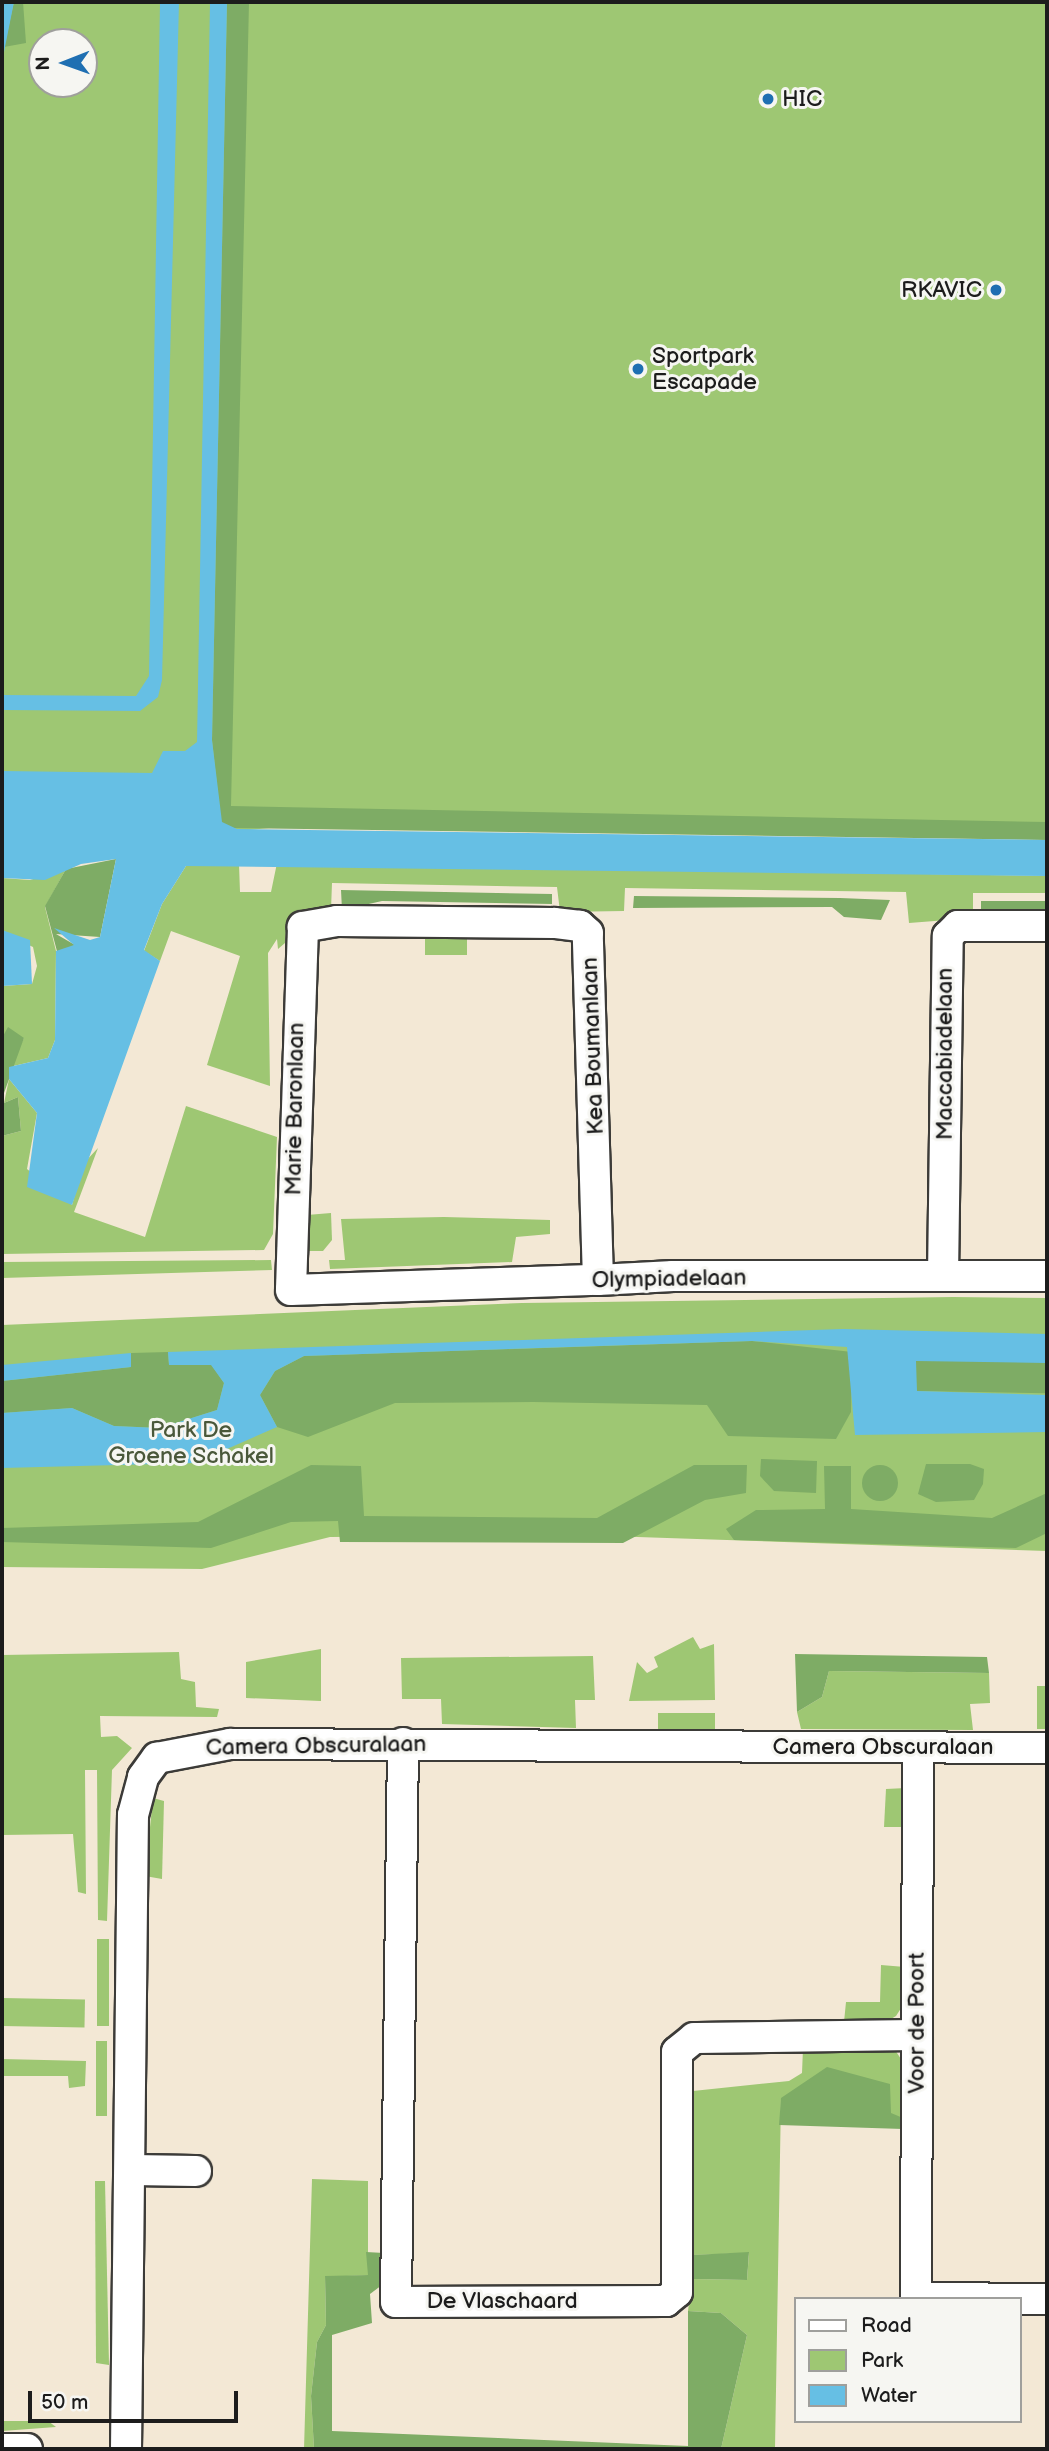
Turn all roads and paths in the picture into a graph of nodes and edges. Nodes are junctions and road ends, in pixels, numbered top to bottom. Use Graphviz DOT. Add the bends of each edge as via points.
graph roads {
  1 [pos="1047,926"];
  2 [pos="303,927"];
  3 [pos="943,1276"];
  4 [pos="1047,1276"];
  5 [pos="598,1280"];
  6 [pos="291,1290"];
  7 [pos="403,1743"];
  8 [pos="918,1747"];
  9 [pos="1047,1748"];
  10 [pos="917,2035"];
  11 [pos="132,2170"];
  12 [pos="196,2171"];
  13 [pos="916,2297"];
  14 [pos="1021,2299"];
  15 [pos="1047,2299"];
  16 [pos="2,2449"];
  17 [pos="27,2449"];
  18 [pos="127,2449"];
  1 -- 3 [label="street, Maccabiadelaan" via="958,926 948,936"];
  2 -- 5 [label="street, Kea Boumanlaan" via="337,920 554,923 580,926 588,933"];
  2 -- 6 [label="street, Marie Baronlaan"];
  3 -- 4 [label="street, Olympiadelaan"];
  3 -- 5 [label="street, Olympiadelaan"];
  5 -- 6 [label="street, Olympiadelaan"];
  7 -- 8 [label="street, Camera Obscuralaan"];
  7 -- 10 [label="street, De Vlaschaard" via="397,2302 666,2301 677,2292 677,2052 694,2038"];
  7 -- 11 [label="street, Camera Obscuralaan" via="230,1744 157,1758 143,1777 133,1815"];
  8 -- 9 [label="street, Camera Obscuralaan"];
  8 -- 10 [label="street, Voor de Poort"];
  10 -- 13 [label="street, Voor de Poort"];
  11 -- 12 [label="street"];
  11 -- 18 [label="street, Camera Obscuralaan"];
  14 -- 15 [label="street"];
  16 -- 17 [label="street"];
}
